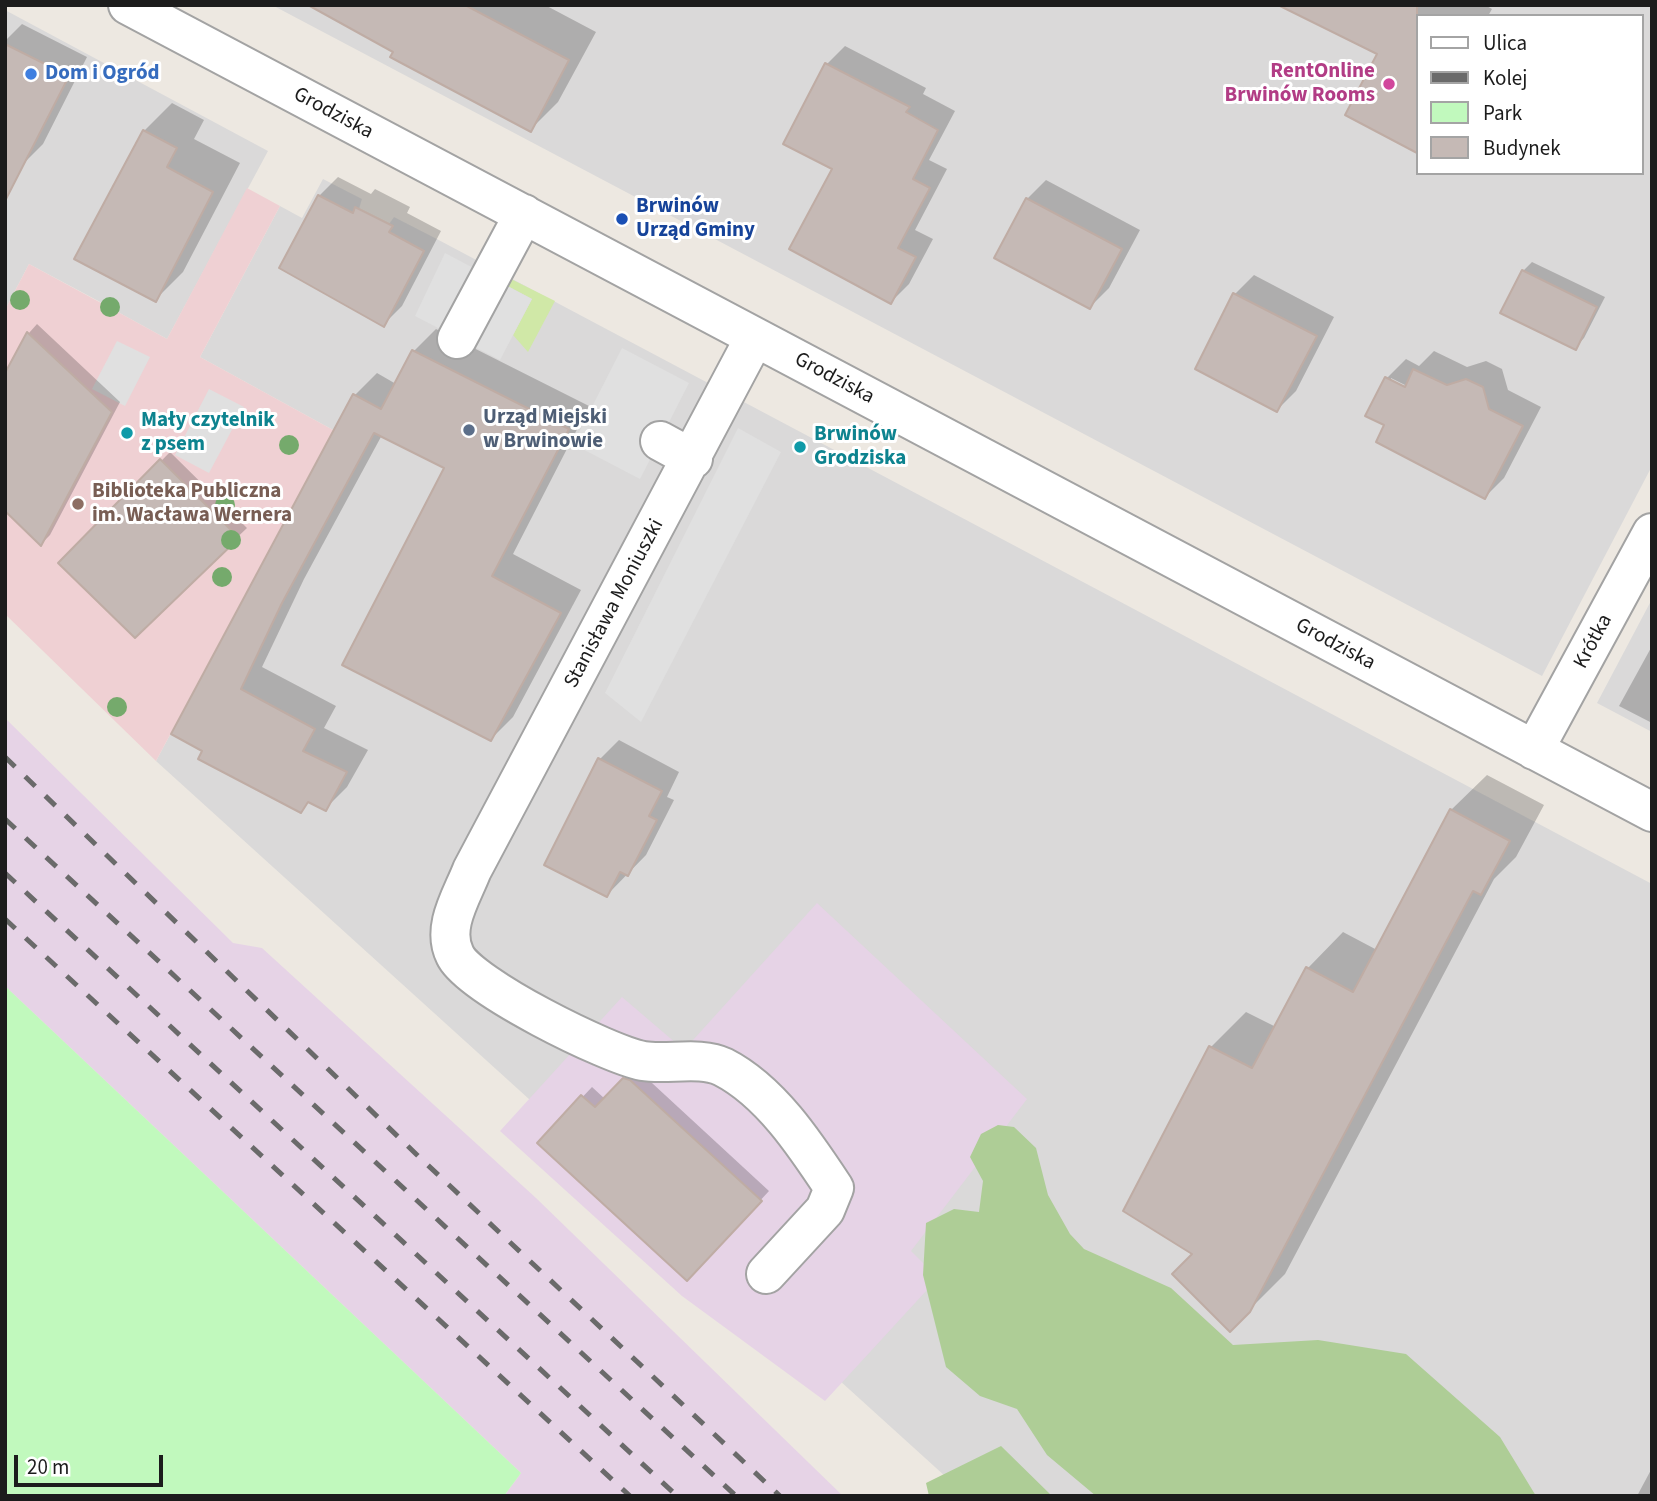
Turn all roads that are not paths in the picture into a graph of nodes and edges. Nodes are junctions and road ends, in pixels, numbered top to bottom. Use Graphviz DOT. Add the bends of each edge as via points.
graph roads {
  1 [pos="128,5"];
  2 [pos="523,214"];
  3 [pos="755,337"];
  4 [pos="457,338"];
  5 [pos="660,441"];
  6 [pos="693,459"];
  7 [pos="1652,533"];
  8 [pos="1534,750"];
  9 [pos="1652,812"];
  10 [pos="766,1274"];
  1 -- 2 [label="street, Grodziska"];
  2 -- 3 [label="street, Grodziska"];
  2 -- 4 [label="street"];
  3 -- 6 [label="street, Stanisława Moniuszki"];
  3 -- 8 [label="street, Grodziska"];
  5 -- 6 [label="street"];
  6 -- 10 [label="street, Stanisława Moniuszki" via="472,870 449,927 455,956 516,1004 616,1054 657,1062 719,1065 775,1110 834,1188 825,1210"];
  7 -- 8 [label="street, Krótka"];
  8 -- 9 [label="street, Grodziska"];
}
